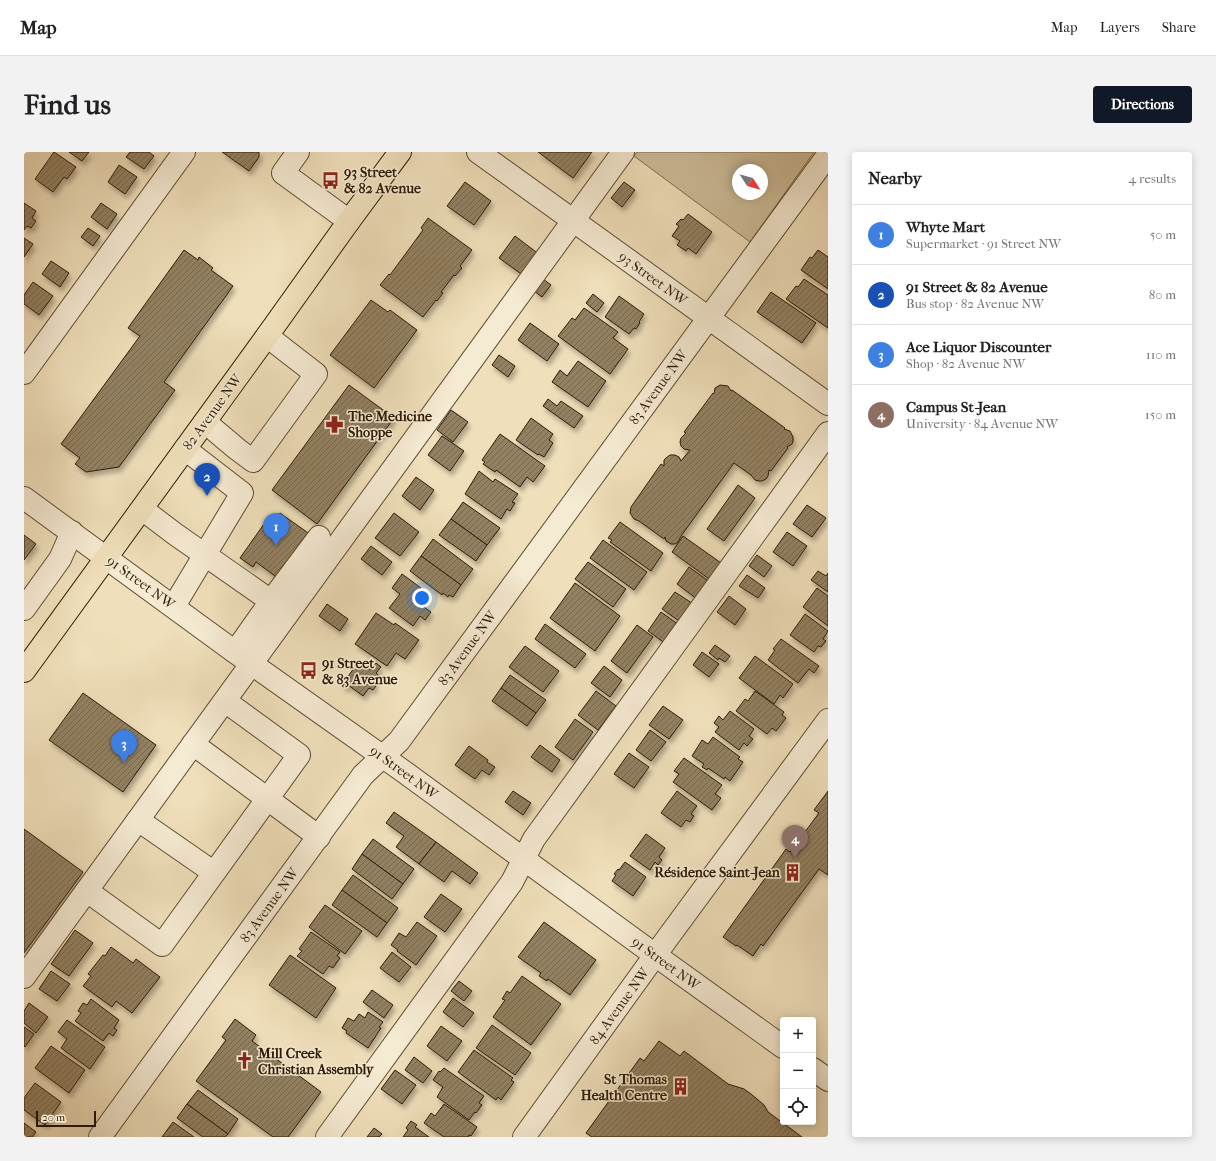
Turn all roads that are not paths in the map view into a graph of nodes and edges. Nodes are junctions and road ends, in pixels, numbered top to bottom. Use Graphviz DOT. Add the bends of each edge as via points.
graph roads {
  1 [pos="184,152"];
  2 [pos="298,152"];
  3 [pos="400,152"];
  4 [pos="478,152"];
  5 [pos="623,152"];
  6 [pos="828,155"];
  7 [pos="349,221"];
  8 [pos="574,221"];
  9 [pos="709,318"];
  10 [pos="267,336"];
  11 [pos="24,373"];
  12 [pos="828,404"];
  13 [pos="204,422"];
  14 [pos="828,433"];
  15 [pos="185,449"];
  16 [pos="24,498"];
  17 [pos="142,509"];
  18 [pos="72,532"];
  19 [pos="319,537"];
  20 [pos="205,555"];
  21 [pos="106,557"];
  22 [pos="271,601"];
  23 [pos="174,606"];
  24 [pos="24,609"];
  25 [pos="244,657"];
  26 [pos="24,671"];
  27 [pos="225,701"];
  28 [pos="828,720"];
  29 [pos="193,744"];
  30 [pos="383,757"];
  31 [pos="266,799"];
  32 [pos="138,820"];
  33 [pos="319,837"];
  34 [pos="523,859"];
  35 [pos="213,872"];
  36 [pos="87,891"];
  37 [pos="655,956"];
  38 [pos="24,977"];
  39 [pos="780,1045"];
  40 [pos="816,1071"];
  41 [pos="828,1080"];
  42 [pos="100,1137"];
  43 [pos="327,1137"];
  44 [pos="524,1137"];
  1 -- 11 [label="street"];
  2 -- 7 [label="street" via="283,173"];
  3 -- 7 [label="main road, 82 Avenue NW"];
  4 -- 8 [label="street, 93 Street NW"];
  5 -- 8 [label="street"];
  6 -- 9 [label="street, 83 Avenue NW"];
  7 -- 10 [label="main road, 82 Avenue NW"];
  8 -- 9 [label="street, 93 Street NW"];
  8 -- 25 [label="street"];
  9 -- 12 [label="street, 93 Street NW"];
  9 -- 30 [label="street, 83 Avenue NW" via="399,741"];
  10 -- 13 [label="main road, 82 Avenue NW"];
  10 -- 13 [label="street" via="316,374 253,461"];
  13 -- 15 [label="main road, 82 Avenue NW"];
  14 -- 34 [label="street" via="534,839"];
  15 -- 17 [label="main road, 82 Avenue NW"];
  15 -- 20 [label="street" via="242,493"];
  16 -- 18 [label="street, 91 Street NW"];
  17 -- 20 [label="street"];
  17 -- 21 [label="main road, 82 Avenue NW"];
  18 -- 21 [label="street, 91 Street NW"];
  18 -- 24 [label="street" via="60,558"];
  19 -- 22 [label="street"];
  20 -- 22 [label="street"];
  20 -- 23 [label="street"];
  21 -- 23 [label="street, 91 Street NW"];
  21 -- 26 [label="main road, 82 Avenue NW"];
  22 -- 25 [label="street"];
  23 -- 25 [label="street, 91 Street NW"];
  25 -- 27 [label="street"];
  25 -- 30 [label="street, 91 Street NW"];
  27 -- 29 [label="street"];
  27 -- 31 [label="street" via="298,755"];
  28 -- 37 [label="street, 84 Avenue NW"];
  29 -- 31 [label="street"];
  29 -- 32 [label="street"];
  30 -- 33 [label="street, 83 Avenue NW" via="363,775"];
  30 -- 34 [label="street, 91 Street NW"];
  31 -- 33 [label="street"];
  31 -- 35 [label="street"];
  32 -- 35 [label="street"];
  32 -- 36 [label="street"];
  33 -- 42 [label="street, 83 Avenue NW"];
  34 -- 37 [label="street, 91 Street NW"];
  34 -- 43 [label="street" via="512,882"];
  35 -- 36 [label="street" via="162,945"];
  36 -- 38 [label="street"];
  37 -- 39 [label="street, 91 Street NW"];
  37 -- 44 [label="street, 84 Avenue NW"];
  40 -- 41 [label="street"];
}
